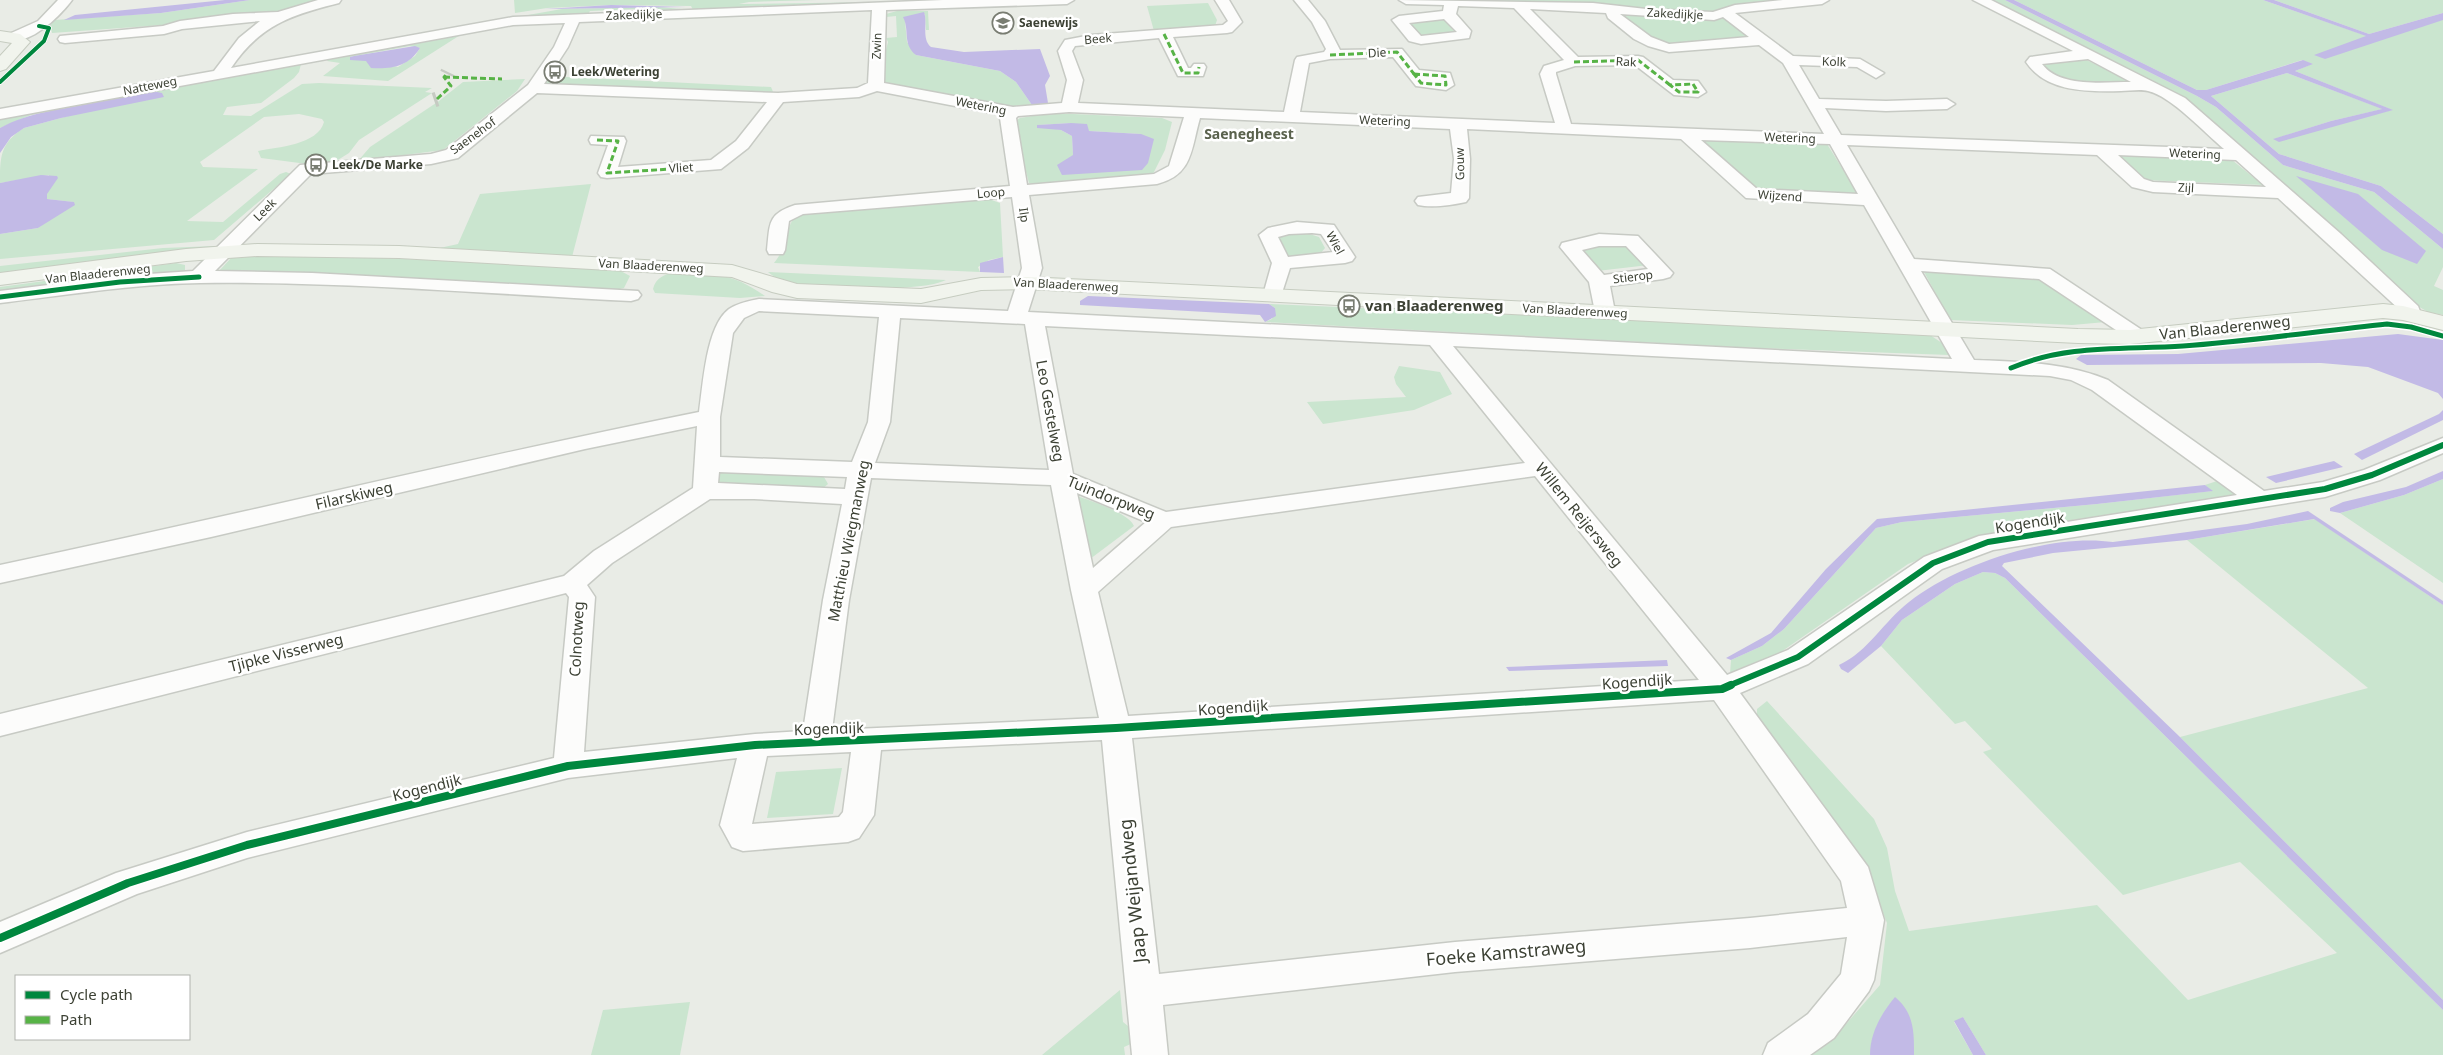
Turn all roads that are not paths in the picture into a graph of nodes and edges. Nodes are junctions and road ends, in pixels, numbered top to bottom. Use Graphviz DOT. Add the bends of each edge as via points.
graph roads {
  1 [pos="65,0"];
  2 [pos="334,0"];
  3 [pos="1053,0"];
  4 [pos="1067,0"];
  5 [pos="1222,0"];
  6 [pos="1301,0"];
  7 [pos="1406,0"];
  8 [pos="1822,0"];
  9 [pos="1980,0"];
  10 [pos="1519,5"];
  11 [pos="880,6"];
  12 [pos="1613,10"];
  13 [pos="1726,13"];
  14 [pos="277,16"];
  15 [pos="574,17"];
  16 [pos="1164,34"];
  17 [pos="7,36"];
  18 [pos="65,39"];
  19 [pos="1762,40"];
  20 [pos="2090,54"];
  21 [pos="1330,55"];
  22 [pos="1789,60"];
  23 [pos="1574,62"];
  24 [pos="0,66"];
  25 [pos="1199,67"];
  26 [pos="220,73"];
  27 [pos="1876,73"];
  28 [pos="1414,74"];
  29 [pos="1670,85"];
  30 [pos="876,86"];
  31 [pos="2152,86"];
  32 [pos="533,88"];
  33 [pos="778,98"];
  34 [pos="1813,103"];
  35 [pos="1948,104"];
  36 [pos="1069,107"];
  37 [pos="1014,112"];
  38 [pos="0,114"];
  39 [pos="1193,114"];
  40 [pos="1291,117"];
  41 [pos="1458,124"];
  42 [pos="1564,128"];
  43 [pos="1685,134"];
  44 [pos="1835,139"];
  45 [pos="597,140"];
  46 [pos="2102,150"];
  47 [pos="2241,155"];
  48 [pos="343,165"];
  49 [pos="1020,191"];
  50 [pos="2282,193"];
  51 [pos="1868,200"];
  52 [pos="1424,201"];
  53 [pos="776,250"];
  54 [pos="223,252"];
  55 [pos="1282,263"];
  56 [pos="1909,264"];
  57 [pos="199,277"];
  58 [pos="1599,281"];
  59 [pos="1027,283"];
  60 [pos="1,293"];
  61 [pos="631,295"];
  62 [pos="1273,295"];
  63 [pos="1605,312"];
  64 [pos="890,313"];
  65 [pos="2411,314"];
  66 [pos="1025,319"];
  67 [pos="2443,323"];
  68 [pos="1946,329"];
  69 [pos="2138,336"];
  70 [pos="1437,340"];
  71 [pos="1967,366"];
  72 [pos="709,417"];
  73 [pos="2443,445"];
  74 [pos="708,464"];
  75 [pos="1540,468"];
  76 [pos="861,469"];
  77 [pos="1062,478"];
  78 [pos="705,491"];
  79 [pos="855,497"];
  80 [pos="2260,500"];
  81 [pos="1164,520"];
  82 [pos="0,574"];
  83 [pos="574,583"];
  84 [pos="1084,590"];
  85 [pos="1722,689"];
  86 [pos="0,725"];
  87 [pos="1116,728"];
  88 [pos="867,740"];
  89 [pos="816,741"];
  90 [pos="755,745"];
  91 [pos="568,766"];
  92 [pos="1867,920"];
  93 [pos="0,938"];
  94 [pos="1145,991"];
  95 [pos="1150,1055"];
  96 [pos="1781,1055"];
  1 -- 17 [label="street" via="43,24"];
  2 -- 14 [label="street"];
  3 -- 4 [label="street, Zakedijkje"];
  3 -- 11 [label="street, Zakedijkje"];
  5 -- 16 [label="street, Beek" via="1235,22 1233,26 1219,31"];
  6 -- 21 [label="street" via="1318,21 1333,49"];
  7 -- 10 [label="street, Zakedijkje" via="1450,8"];
  8 -- 13 [label="street, Zakedijkje" via="1735,9"];
  9 -- 20 [label="street"];
  10 -- 12 [label="street, Zakedijkje"];
  10 -- 23 [label="street"];
  11 -- 15 [label="street, Zakedijkje"];
  11 -- 30 [label="street, Zwin"];
  12 -- 13 [label="street, Zakedijkje" via="1714,16"];
  12 -- 19 [label="street" via="1613,15 1654,45 1669,48"];
  13 -- 19 [label="street"];
  14 -- 18 [label="street" via="232,18 180,24 164,30"];
  14 -- 26 [label="street" via="246,37"];
  15 -- 26 [label="street, Zakedijkje" via="475,27"];
  15 -- 32 [label="street" via="561,48"];
  16 -- 25 [label="street" via="1183,72 1198,73"];
  16 -- 36 [label="street, Beek" via="1070,43 1065,50 1076,80"];
  17 -- 24 [label="street" via="22,41"];
  19 -- 22 [label="street"];
  20 -- 31 [label="street"];
  20 -- 31 [label="street" via="2033,62 2041,72 2061,83"];
  21 -- 28 [label="street, Die" via="1397,52"];
  21 -- 40 [label="street, Die" via="1302,60"];
  22 -- 27 [label="street, Kolk" via="1860,63"];
  22 -- 34 [label="street"];
  23 -- 29 [label="street, Rak" via="1638,60"];
  23 -- 42 [label="street, Rak" via="1549,69 1548,74"];
  26 -- 38 [label="street, Natteweg"];
  30 -- 33 [label="street, Wetering" via="859,92"];
  30 -- 37 [label="street, Wetering"];
  31 -- 47 [label="street" via="2179,101"];
  32 -- 33 [label="street, Wetering"];
  32 -- 48 [label="street, Saenehof" via="452,154 431,159"];
  33 -- 45 [label="street, Vliet" via="729,158 715,165 608,173 618,141"];
  34 -- 35 [label="street"];
  34 -- 44 [label="street"];
  36 -- 37 [label="street, Wetering"];
  36 -- 39 [label="street, Wetering"];
  37 -- 49 [label="street, Ilp" via="1008,118"];
  39 -- 40 [label="street, Wetering"];
  39 -- 49 [label="street, Loop" via="1177,168 1170,174 1139,181"];
  40 -- 41 [label="street, Wetering"];
  41 -- 42 [label="street, Wetering"];
  41 -- 52 [label="street, Gouw" via="1462,159 1460,198"];
  42 -- 43 [label="street, Wetering"];
  43 -- 44 [label="street, Wetering"];
  43 -- 51 [label="street, Wijzend" via="1752,194"];
  44 -- 46 [label="street, Wetering"];
  44 -- 51 [label="street"];
  46 -- 47 [label="street, Wetering"];
  46 -- 50 [label="street, Zijl" via="2138,183 2153,187"];
  47 -- 50 [label="street"];
  48 -- 54 [label="street, Leek" via="306,169"];
  49 -- 53 [label="street, Loop" via="801,209 780,218"];
  49 -- 59 [label="street, Ilp" via="1032,268"];
  50 -- 65 [label="street" via="2411,310"];
  51 -- 56 [label="street"];
  54 -- 57 [label="street, Leek"];
  54 -- 59 [label="street, Van Blaaderenweg" via="349,250 722,270 745,273 788,291 900,296 934,295 986,283"];
  54 -- 60 [label="street, Van Blaaderenweg"];
  55 -- 62 [label="street"];
  56 -- 68 [label="street"];
  56 -- 69 [label="street, Van Blaaderenweg" via="2043,273"];
  57 -- 60 [label="street, Van Blaaderenweg"];
  57 -- 61 [label="street, Van Blaaderenweg" via="312,279"];
  58 -- 63 [label="street, Stierop"];
  59 -- 62 [label="street, Van Blaaderenweg"];
  59 -- 66 [label="street, Ilp"];
  62 -- 63 [label="street, Van Blaaderenweg"];
  63 -- 68 [label="street, Van Blaaderenweg"];
  64 -- 66 [label="street"];
  64 -- 72 [label="street" via="759,305 741,310 727,321 723,333"];
  64 -- 76 [label="street, Matthieu Wiegmanweg" via="879,422"];
  65 -- 67 [label="street, Van Blaaderenweg"];
  65 -- 69 [label="street, Van Blaaderenweg" via="2376,311"];
  66 -- 70 [label="street"];
  66 -- 77 [label="street, Leo Gestelweg"];
  68 -- 69 [label="street, Van Blaaderenweg"];
  68 -- 71 [label="street"];
  70 -- 71 [label="street"];
  70 -- 75 [label="street, Willem Reijersweg"];
  71 -- 80 [label="street" via="2050,370 2090,380"];
  72 -- 74 [label="street"];
  72 -- 82 [label="street, Filarskiweg"];
  73 -- 80 [label="street, Kogendijk" via="2346,483"];
  74 -- 76 [label="street, Tuindorpweg"];
  74 -- 78 [label="street"];
  75 -- 81 [label="street, Tuindorpweg"];
  75 -- 85 [label="street, Willem Reijersweg"];
  76 -- 77 [label="street, Tuindorpweg"];
  76 -- 79 [label="street, Matthieu Wiegmanweg"];
  77 -- 81 [label="street, Tuindorpweg"];
  77 -- 84 [label="street, Leo Gestelweg"];
  78 -- 79 [label="street"];
  78 -- 83 [label="street, Colnotweg" via="603,557"];
  79 -- 89 [label="street, Matthieu Wiegmanweg" via="836,600"];
  80 -- 85 [label="street, Kogendijk" via="1988,542 1933,563 1798,656"];
  81 -- 84 [label="street"];
  83 -- 86 [label="street, Tjipke Visserweg"];
  83 -- 91 [label="street, Colnotweg" via="582,598"];
  84 -- 87 [label="street, Leo Gestelweg"];
  85 -- 87 [label="street, Kogendijk"];
  85 -- 92 [label="street, Willem Reijersweg" via="1856,877"];
  87 -- 88 [label="street, Kogendijk"];
  87 -- 94 [label="street, Jaap Weijandweg"];
  88 -- 89 [label="street, Kogendijk"];
  88 -- 90 [label="street, Kogendijk" via="858,815 848,829 743,838 736,825"];
  89 -- 90 [label="street, Kogendijk"];
  90 -- 91 [label="street, Kogendijk"];
  91 -- 93 [label="street, Kogendijk" via="247,845 128,883"];
  92 -- 94 [label="street, Foeke Kamstraweg" via="1455,957"];
  92 -- 96 [label="street" via="1857,980 1821,1026"];
  94 -- 95 [label="street, Jaap Weijandweg"];
}
